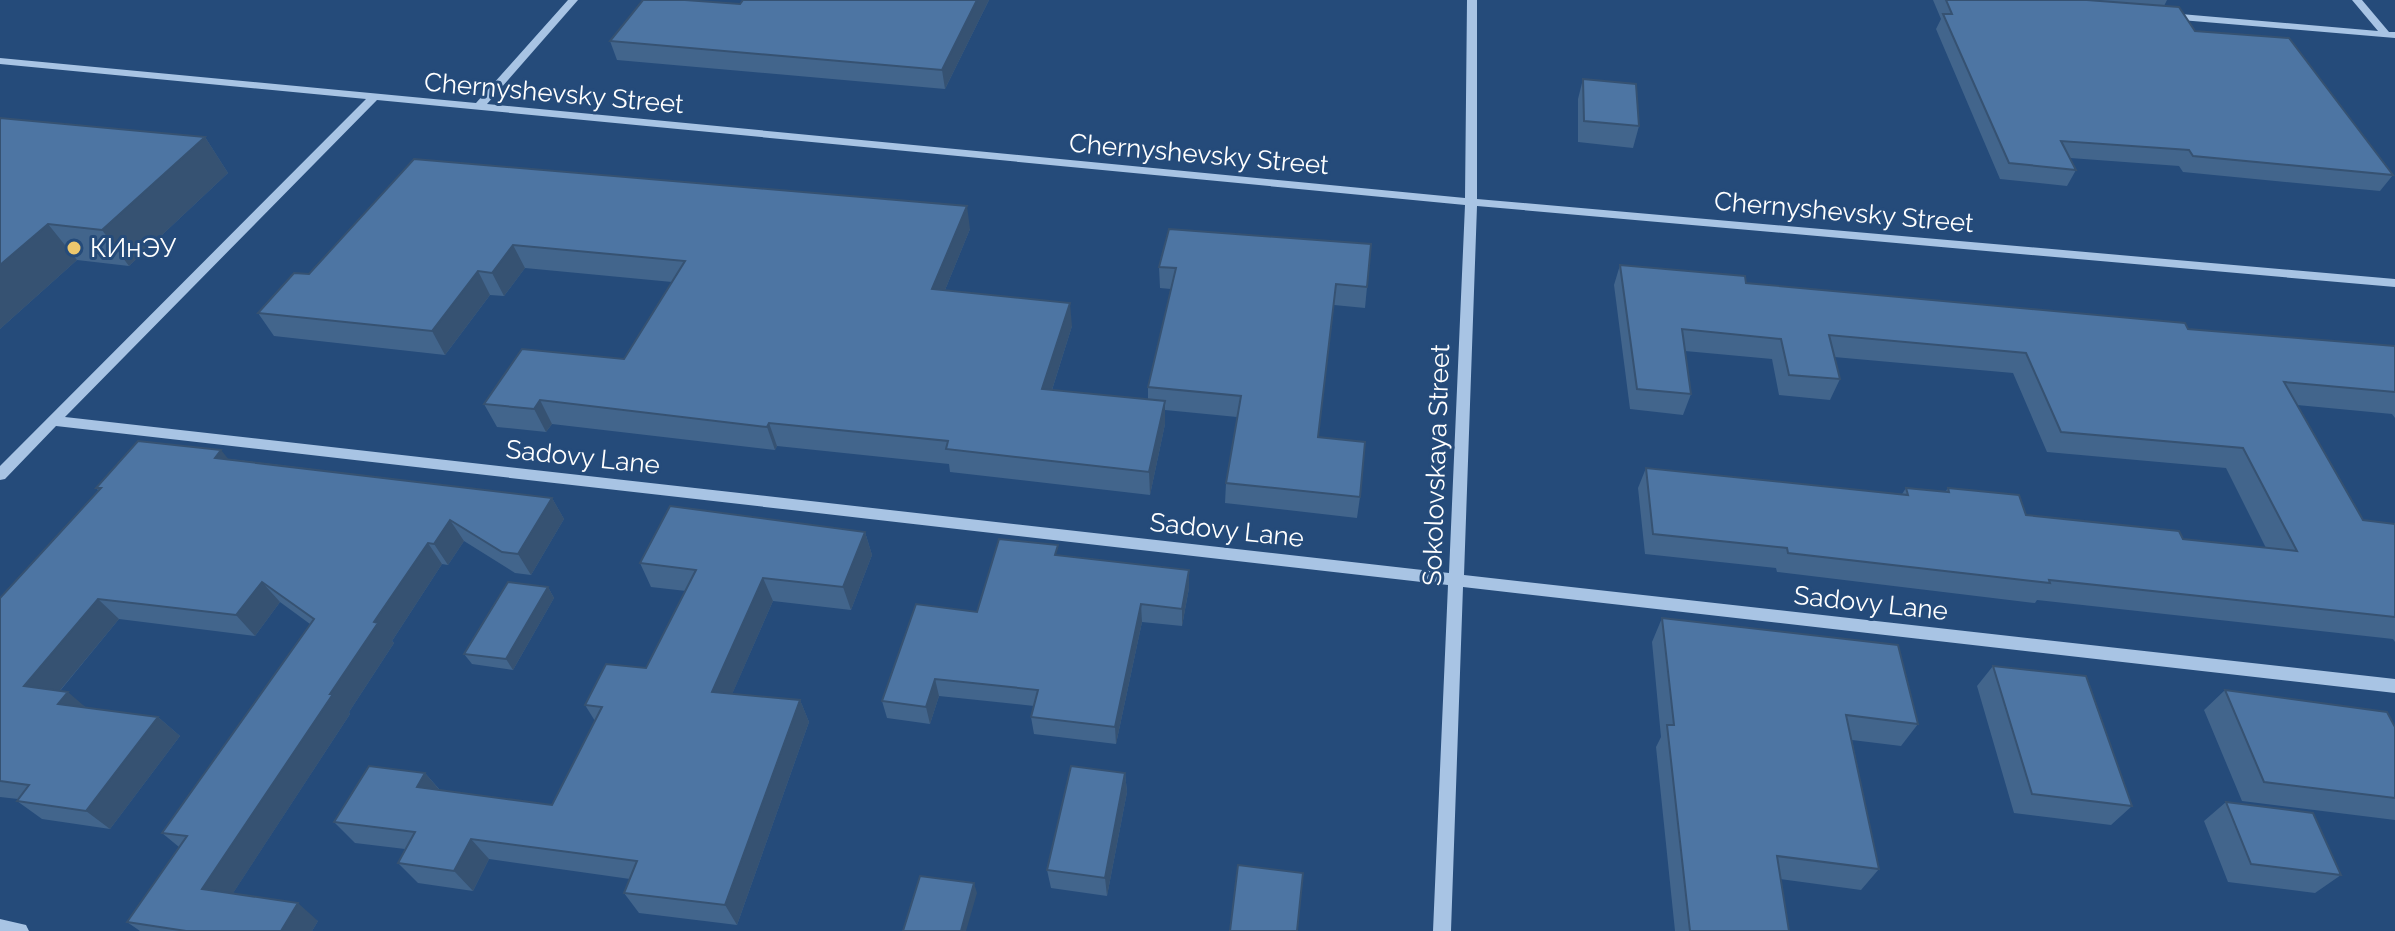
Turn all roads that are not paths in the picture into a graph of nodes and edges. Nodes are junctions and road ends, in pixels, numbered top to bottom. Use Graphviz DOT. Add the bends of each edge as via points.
graph roads {
  1 [pos="573,0"];
  2 [pos="1472,0"];
  3 [pos="2357,0"];
  4 [pos="2154,15"];
  5 [pos="2390,34"];
  6 [pos="2395,44"];
  7 [pos="0,61"];
  8 [pos="373,98"];
  9 [pos="478,108"];
  10 [pos="1471,202"];
  11 [pos="2395,283"];
  12 [pos="53,421"];
  13 [pos="0,475"];
  14 [pos="1456,580"];
  15 [pos="2395,686"];
  16 [pos="0,928"];
  17 [pos="20,931"];
  18 [pos="1442,931"];
  1 -- 9 [label="street"];
  2 -- 10 [label="street, Sokolovskaya Street"];
  3 -- 5 [label="street"];
  4 -- 5 [label="street"];
  5 -- 6 [label="street"];
  7 -- 8 [label="street, Chernyshevsky Street"];
  8 -- 9 [label="street, Chernyshevsky Street"];
  8 -- 12 [label="street"];
  9 -- 10 [label="street, Chernyshevsky Street"];
  10 -- 11 [label="street, Chernyshevsky Street"];
  10 -- 14 [label="street, Sokolovskaya Street"];
  12 -- 13 [label="street"];
  12 -- 14 [label="street, Sadovy Lane"];
  14 -- 15 [label="street, Sadovy Lane"];
  14 -- 18 [label="street, Sokolovskaya Street"];
  16 -- 17 [label="street"];
}
